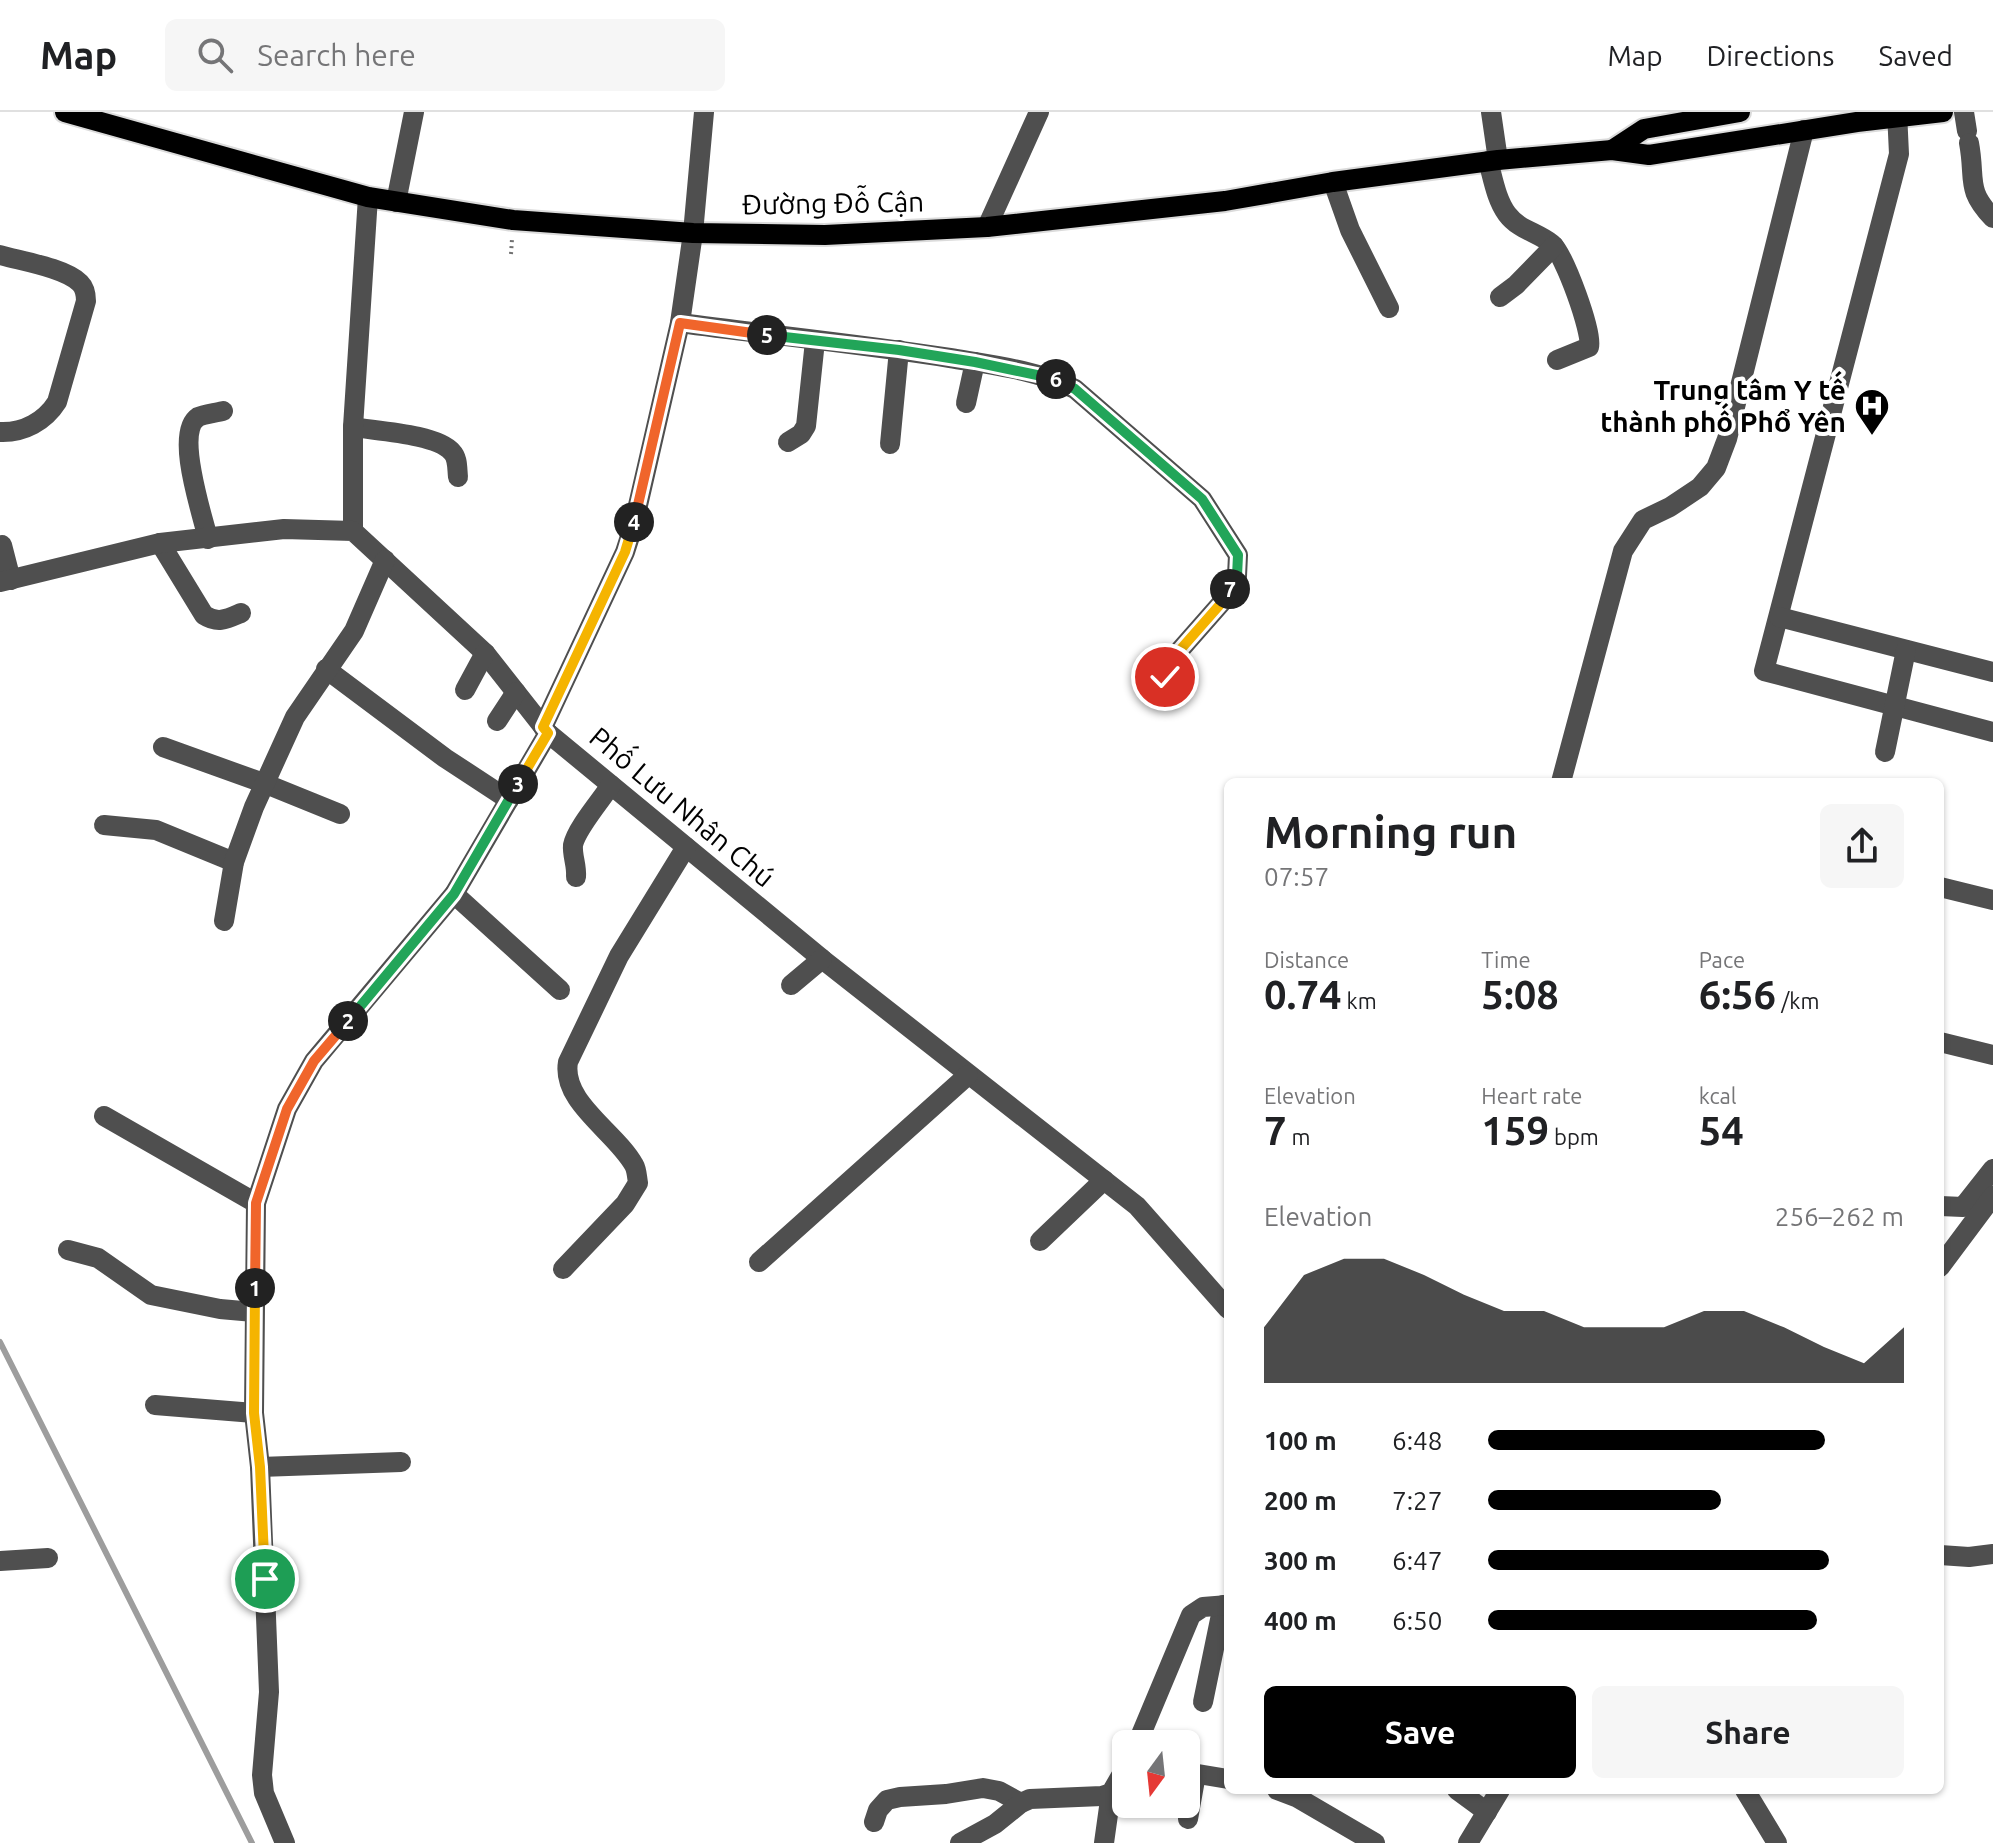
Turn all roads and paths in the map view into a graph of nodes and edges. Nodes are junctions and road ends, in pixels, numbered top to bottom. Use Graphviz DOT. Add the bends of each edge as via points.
graph roads {
  1 [pos="65,112"];
  2 [pos="414,112"];
  3 [pos="704,112"];
  4 [pos="1039,112"];
  5 [pos="1491,112"];
  6 [pos="1740,112"];
  7 [pos="1943,112"];
  8 [pos="1711,114"];
  9 [pos="1898,114"];
  10 [pos="1967,129"];
  11 [pos="1804,130"];
  12 [pos="1612,150"];
  13 [pos="1493,160"];
  14 [pos="1983,172"];
  15 [pos="1333,182"];
  16 [pos="368,197"];
  17 [pos="396,202"];
  18 [pos="1993,218"];
  19 [pos="987,227"];
  20 [pos="693,233"];
  21 [pos="1554,246"];
  22 [pos="0,255"];
  23 [pos="1500,297"];
  24 [pos="1389,308"];
  25 [pos="680,323"];
  26 [pos="815,341"];
  27 [pos="899,350"];
  28 [pos="1557,360"];
  29 [pos="975,362"];
  30 [pos="966,403"];
  31 [pos="223,411"];
  32 [pos="353,427"];
  33 [pos="0,432"];
  34 [pos="788,442"];
  35 [pos="890,444"];
  36 [pos="458,477"];
  37 [pos="353,531"];
  38 [pos="208,539"];
  39 [pos="160,543"];
  40 [pos="2,545"];
  41 [pos="385,560"];
  42 [pos="6,581"];
  43 [pos="241,613"];
  44 [pos="1779,617"];
  45 [pos="1906,650"];
  46 [pos="485,653"];
  47 [pos="326,669"];
  48 [pos="1993,672"];
  49 [pos="1165,677"];
  50 [pos="465,690"];
  51 [pos="516,692"];
  52 [pos="1894,705"];
  53 [pos="497,721"];
  54 [pos="546,730"];
  55 [pos="1993,732"];
  56 [pos="163,747"];
  57 [pos="1885,752"];
  58 [pos="1562,778"];
  59 [pos="266,784"];
  60 [pos="611,785"];
  61 [pos="509,800"];
  62 [pos="340,814"];
  63 [pos="104,825"];
  64 [pos="686,847"];
  65 [pos="234,862"];
  66 [pos="576,877"];
  67 [pos="1944,888"];
  68 [pos="454,894"];
  69 [pos="1993,900"];
  70 [pos="224,921"];
  71 [pos="822,959"];
  72 [pos="791,985"];
  73 [pos="560,990"];
  74 [pos="1944,1043"];
  75 [pos="1993,1055"];
  76 [pos="968,1075"];
  77 [pos="104,1116"];
  78 [pos="1993,1169"];
  79 [pos="1104,1180"];
  80 [pos="1993,1196"];
  81 [pos="256,1203"];
  82 [pos="1944,1206"];
  83 [pos="1040,1241"];
  84 [pos="68,1250"];
  85 [pos="759,1262"];
  86 [pos="1944,1262"];
  87 [pos="563,1269"];
  88 [pos="1224,1304"];
  89 [pos="254,1312"];
  90 [pos="155,1405"];
  91 [pos="254,1413"];
  92 [pos="401,1462"];
  93 [pos="260,1467"];
  94 [pos="1993,1554"];
  95 [pos="1944,1555"];
  96 [pos="48,1558"];
  97 [pos="0,1561"];
  98 [pos="1224,1605"];
  99 [pos="1224,1609"];
  100 [pos="1203,1702"];
  101 [pos="1143,1730"];
  102 [pos="1200,1774"];
  103 [pos="1224,1778"];
  104 [pos="1111,1793"];
  105 [pos="1288,1794"];
  106 [pos="1462,1794"];
  107 [pos="1498,1794"];
  108 [pos="1747,1794"];
  109 [pos="1021,1803"];
  110 [pos="1487,1812"];
  111 [pos="874,1822"];
  112 [pos="285,1843"];
  113 [pos="960,1843"];
  114 [pos="1104,1843"];
  115 [pos="1375,1843"];
  116 [pos="1468,1843"];
  117 [pos="1777,1843"];
  1 -- 16 [label="main road, Đường Đỗ Cận"];
  2 -- 17 [label="street"];
  3 -- 20 [label="street"];
  4 -- 19 [label="street"];
  5 -- 13 [label="street"];
  6 -- 8 [label="main road, Đường Đỗ Cận"];
  7 -- 9 [label="main road, Đường Đỗ Cận"];
  8 -- 12 [label="main road, Đường Đỗ Cận" via="1644,129"];
  9 -- 11 [label="main road, Đường Đỗ Cận"];
  9 -- 44 [label="street" via="1899,154"];
  10 -- 14 [label="street"];
  11 -- 12 [label="main road, Đường Đỗ Cận" via="1649,155"];
  11 -- 58 [label="street" via="1727,439 1716,468 1700,487 1643,520 1623,551"];
  12 -- 13 [label="main road, Đường Đỗ Cận"];
  13 -- 15 [label="main road, Đường Đỗ Cận"];
  13 -- 21 [label="street" via="1504,210 1515,224"];
  14 -- 18 [label="street" via="1973,191"];
  15 -- 19 [label="main road, Đường Đỗ Cận" via="1225,201"];
  15 -- 24 [label="street"];
  16 -- 17 [label="main road, Đường Đỗ Cận"];
  16 -- 32 [label="street"];
  17 -- 20 [label="main road, Đường Đỗ Cận" via="513,220"];
  19 -- 20 [label="main road, Đường Đỗ Cận" via="825,235"];
  20 -- 25 [label="street"];
  21 -- 23 [label="street"];
  21 -- 28 [label="street" via="1562,255 1591,340 1589,347"];
  22 -- 33 [label="street" via="79,281 86,301 57,402 48,416"];
  25 -- 26 [label="street"];
  25 -- 54 [label="street" via="625,552"];
  26 -- 27 [label="street"];
  26 -- 34 [label="street" via="806,426"];
  27 -- 29 [label="street"];
  27 -- 35 [label="street"];
  29 -- 30 [label="street"];
  29 -- 49 [label="street" via="1051,377 1075,389 1202,499 1238,555 1237,576 1224,600 1180,650"];
  31 -- 38 [label="street" via="198,418 188,441"];
  32 -- 36 [label="street" via="437,441 452,452"];
  32 -- 37 [label="street"];
  37 -- 38 [label="street" via="284,529"];
  37 -- 41 [label="street, Phố Lưu Nhân Chú"];
  38 -- 39 [label="street"];
  39 -- 42 [label="street"];
  39 -- 43 [label="street" via="204,615 213,621"];
  40 -- 42 [label="street"];
  41 -- 46 [label="street, Phố Lưu Nhân Chú"];
  41 -- 47 [label="street" via="354,631"];
  44 -- 45 [label="street"];
  44 -- 52 [label="street" via="1764,671"];
  45 -- 48 [label="street"];
  45 -- 52 [label="street"];
  46 -- 50 [label="street"];
  46 -- 51 [label="street, Phố Lưu Nhân Chú"];
  47 -- 59 [label="street" via="295,717"];
  47 -- 61 [label="street"];
  51 -- 53 [label="street"];
  51 -- 54 [label="street, Phố Lưu Nhân Chú"];
  52 -- 55 [label="street"];
  52 -- 57 [label="street"];
  54 -- 60 [label="street, Phố Lưu Nhân Chú"];
  54 -- 61 [label="street"];
  56 -- 59 [label="street"];
  59 -- 62 [label="street"];
  59 -- 65 [label="street"];
  60 -- 64 [label="street, Phố Lưu Nhân Chú"];
  60 -- 66 [label="street" via="573,842"];
  61 -- 68 [label="street"];
  63 -- 65 [label="street" via="156,830"];
  64 -- 71 [label="street, Phố Lưu Nhân Chú"];
  64 -- 87 [label="street" via="619,956 568,1062 565,1077 573,1092 635,1166 638,1183 625,1204"];
  65 -- 70 [label="street"];
  67 -- 69 [label="street"];
  68 -- 73 [label="street"];
  68 -- 81 [label="street" via="299,1083"];
  71 -- 72 [label="street"];
  71 -- 76 [label="street, Phố Lưu Nhân Chú"];
  74 -- 75 [label="street"];
  76 -- 79 [label="street, Phố Lưu Nhân Chú"];
  76 -- 85 [label="street"];
  77 -- 81 [label="street"];
  78 -- 82 [label="street" via="1963,1207"];
  79 -- 83 [label="street"];
  79 -- 88 [label="street, Phố Lưu Nhân Chú" via="1137,1206"];
  80 -- 86 [label="street"];
  81 -- 89 [label="street"];
  84 -- 89 [label="street" via="98,1258 151,1295"];
  89 -- 91 [label="street"];
  90 -- 91 [label="street"];
  91 -- 93 [label="street"];
  92 -- 93 [label="street"];
  93 -- 112 [label="street" via="269,1692 262,1775"];
  94 -- 95 [label="street"];
  96 -- 97 [label="street"];
  98 -- 101 [label="street" via="1203,1607 1191,1615"];
  99 -- 100 [label="street"];
  102 -- 103 [label="street"];
  104 -- 109 [label="street"];
  104 -- 114 [label="street"];
  105 -- 115 [label="street"];
  106 -- 110 [label="street"];
  107 -- 110 [label="street"];
  108 -- 117 [label="street"];
  109 -- 111 [label="street" via="983,1788 900,1797 887,1800"];
  109 -- 113 [label="street"];
  110 -- 116 [label="street"];
}
